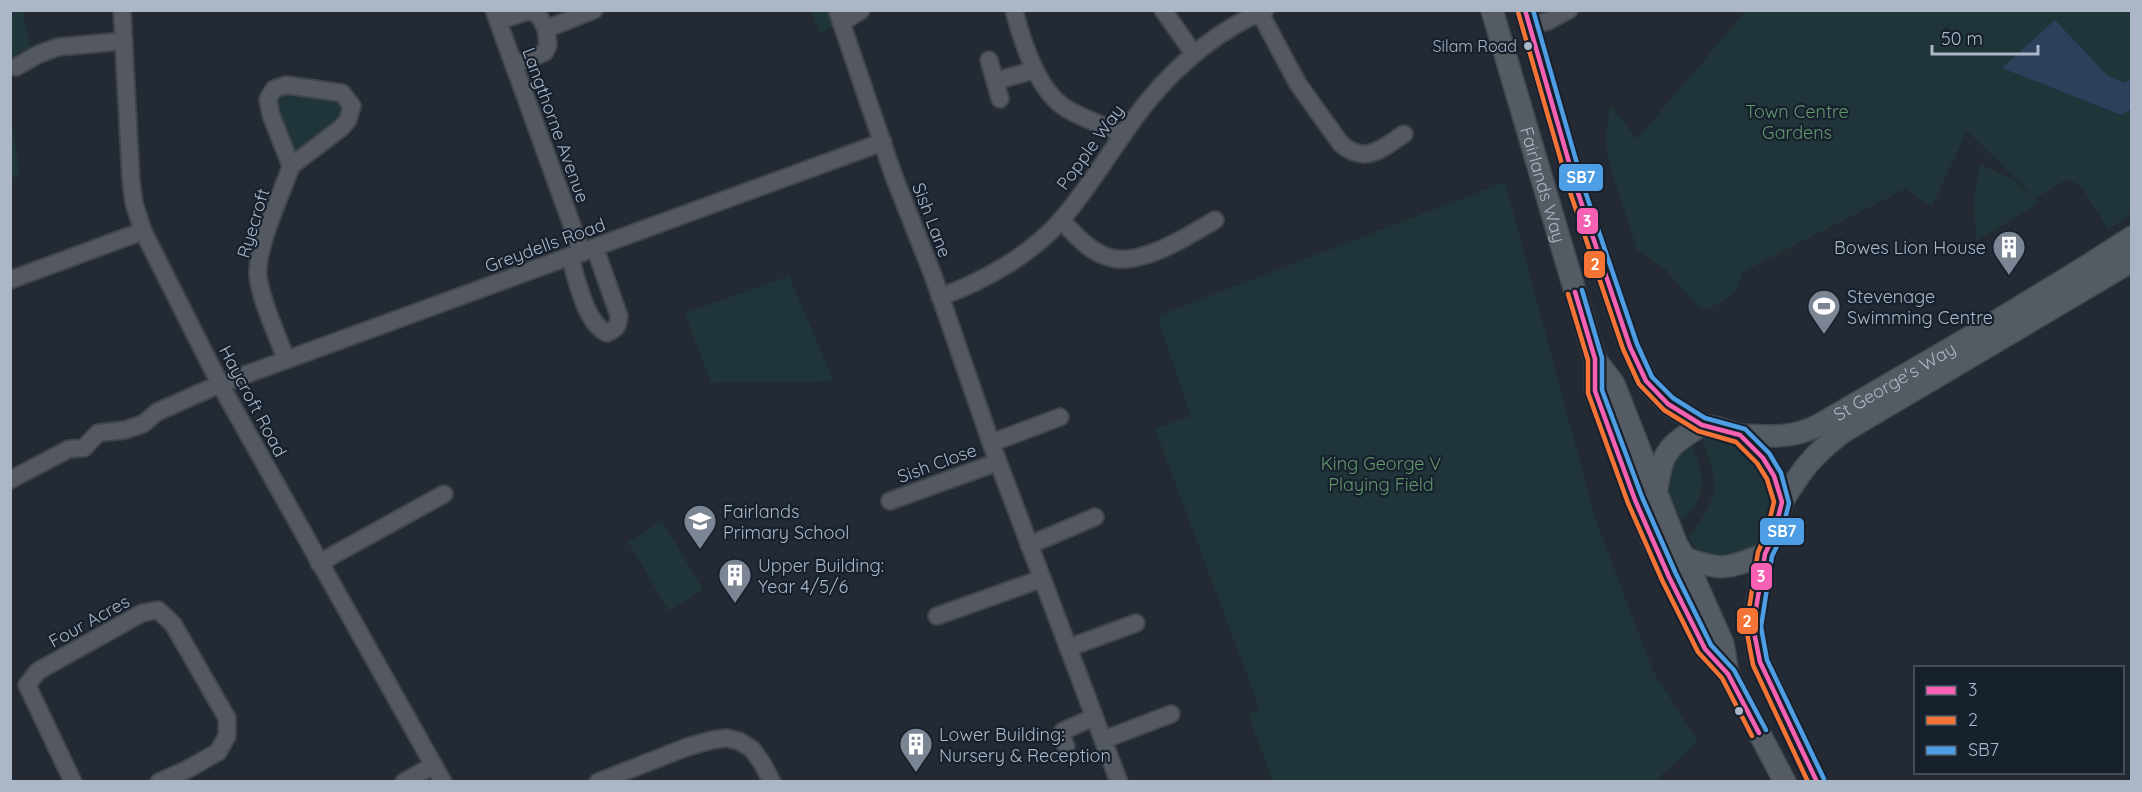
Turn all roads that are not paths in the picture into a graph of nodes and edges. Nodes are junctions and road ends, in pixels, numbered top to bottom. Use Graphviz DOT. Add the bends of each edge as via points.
graph roads {
  1 [pos="122,10"];
  2 [pos="594,10"];
  3 [pos="861,10"];
  4 [pos="1014,10"];
  5 [pos="1162,10"];
  6 [pos="1492,10"];
  7 [pos="1569,10"];
  8 [pos="1263,12"];
  9 [pos="496,16"];
  10 [pos="839,17"];
  11 [pos="1527,18"];
  12 [pos="546,29"];
  13 [pos="124,41"];
  14 [pos="1194,54"];
  15 [pos="989,60"];
  16 [pos="514,65"];
  17 [pos="16,67"];
  18 [pos="1035,70"];
  19 [pos="995,81"];
  20 [pos="1000,99"];
  21 [pos="1404,134"];
  22 [pos="1123,135"];
  23 [pos="883,142"];
  24 [pos="291,166"];
  25 [pos="1061,220"];
  26 [pos="1215,220"];
  27 [pos="143,231"];
  28 [pos="2132,237"];
  29 [pos="582,253"];
  30 [pos="2132,261"];
  31 [pos="10,280"];
  32 [pos="940,297"];
  33 [pos="286,359"];
  34 [pos="1595,359"];
  35 [pos="220,384"];
  36 [pos="1060,417"];
  37 [pos="1702,425"];
  38 [pos="1740,435"];
  39 [pos="991,443"];
  40 [pos="998,462"];
  41 [pos="10,480"];
  42 [pos="444,494"];
  43 [pos="1656,495"];
  44 [pos="890,501"];
  45 [pos="1782,502"];
  46 [pos="1095,517"];
  47 [pos="1029,545"];
  48 [pos="1765,554"];
  49 [pos="1685,558"];
  50 [pos="319,562"];
  51 [pos="1041,579"];
  52 [pos="937,616"];
  53 [pos="1136,623"];
  54 [pos="1068,648"];
  55 [pos="1728,674"];
  56 [pos="1171,714"];
  57 [pos="1094,717"];
  58 [pos="1103,740"];
  59 [pos="1066,746"];
  60 [pos="434,765"];
  61 [pos="192,775"];
  62 [pos="73,782"];
  63 [pos="159,782"];
  64 [pos="404,782"];
  65 [pos="443,782"];
  66 [pos="597,782"];
  67 [pos="772,782"];
  68 [pos="1119,782"];
  69 [pos="1785,782"];
  70 [pos="1817,782"];
  1 -- 13 [label="street, Haycroft Road"];
  2 -- 12 [label="street"];
  3 -- 10 [label="street"];
  4 -- 18 [label="street"];
  5 -- 14 [label="street"];
  6 -- 34 [label="main road, Fairlands Way"];
  7 -- 11 [label="street" via="1548,21"];
  8 -- 14 [label="street, Popple Way" via="1228,29"];
  8 -- 21 [label="street" via="1298,84 1341,144 1354,153 1368,155"];
  9 -- 12 [label="street" via="530,10 538,14"];
  9 -- 16 [label="street, Langthorne Avenue"];
  10 -- 23 [label="street, Sish Lane"];
  11 -- 37 [label="main road, Fairlands Way" via="1577,190 1630,347 1646,381 1668,404"];
  12 -- 16 [label="street" via="545,52"];
  13 -- 17 [label="street" via="58,47"];
  13 -- 27 [label="street, Haycroft Road" via="131,181"];
  14 -- 22 [label="street, Popple Way" via="1167,78"];
  15 -- 19 [label="street"];
  16 -- 29 [label="street, Langthorne Avenue"];
  18 -- 19 [label="street"];
  18 -- 22 [label="street" via="1065,108"];
  19 -- 20 [label="street"];
  22 -- 25 [label="street, Popple Way"];
  23 -- 29 [label="street, Greydells Road"];
  23 -- 32 [label="street, Sish Lane"];
  24 -- 24 [label="street" via="271,115 270,94 286,85 342,93 352,106 348,120"];
  24 -- 33 [label="street, Ryecroft" via="258,266 262,293"];
  25 -- 26 [label="street" via="1086,246 1118,260 1133,259 1181,240"];
  25 -- 32 [label="street, Popple Way" via="1010,263"];
  27 -- 31 [label="street"];
  27 -- 35 [label="street, Haycroft Road"];
  28 -- 38 [label="main road, St George's Way" via="1977,333 1810,429 1787,437"];
  29 -- 33 [label="street, Greydells Road"];
  30 -- 45 [label="main road, St George's Way" via="1843,432 1804,467"];
  32 -- 39 [label="street, Sish Lane"];
  33 -- 35 [label="street, Greydells Road"];
  34 -- 43 [label="main road, Fairlands Way" via="1614,384"];
  34 -- 55 [label="main road, Fairlands Way" via="1595,391 1651,538 1705,650"];
  35 -- 41 [label="street, Greydells Road" via="157,412 143,424 98,433 84,448 69,449"];
  35 -- 50 [label="street, Haycroft Road"];
  36 -- 39 [label="street"];
  37 -- 38 [label="main road, Fairlands Way"];
  37 -- 43 [label="main road" via="1673,443 1665,455"];
  38 -- 45 [label="main road, Fairlands Way" via="1764,458"];
  39 -- 40 [label="street, Sish Lane"];
  40 -- 44 [label="street, Sish Close"];
  40 -- 47 [label="street, Sish Lane"];
  42 -- 50 [label="street"];
  43 -- 49 [label="main road, Fairlands Way"];
  45 -- 48 [label="main road"];
  46 -- 47 [label="street"];
  47 -- 51 [label="street, Sish Lane"];
  48 -- 49 [label="main road" via="1718,568"];
  48 -- 70 [label="main road" via="1753,627 1760,662"];
  49 -- 55 [label="main road, Fairlands Way" via="1723,644"];
  50 -- 60 [label="street, Haycroft Road"];
  51 -- 52 [label="street"];
  51 -- 54 [label="street, Sish Lane"];
  53 -- 54 [label="street"];
  54 -- 57 [label="street, Sish Lane"];
  55 -- 69 [label="main road, Fairlands Way"];
  56 -- 58 [label="street"];
  57 -- 58 [label="street, Sish Lane"];
  57 -- 59 [label="street" via="1063,731"];
  58 -- 68 [label="street, Sish Lane"];
  60 -- 64 [label="street"];
  60 -- 65 [label="street, Haycroft Road"];
  61 -- 62 [label="street, Four Acres" via="218,752 227,736 227,718 173,624 158,610 142,613 38,671 27,685"];
  61 -- 63 [label="street, Four Acres"];
  66 -- 67 [label="street" via="718,738 746,745 758,756"];
}
